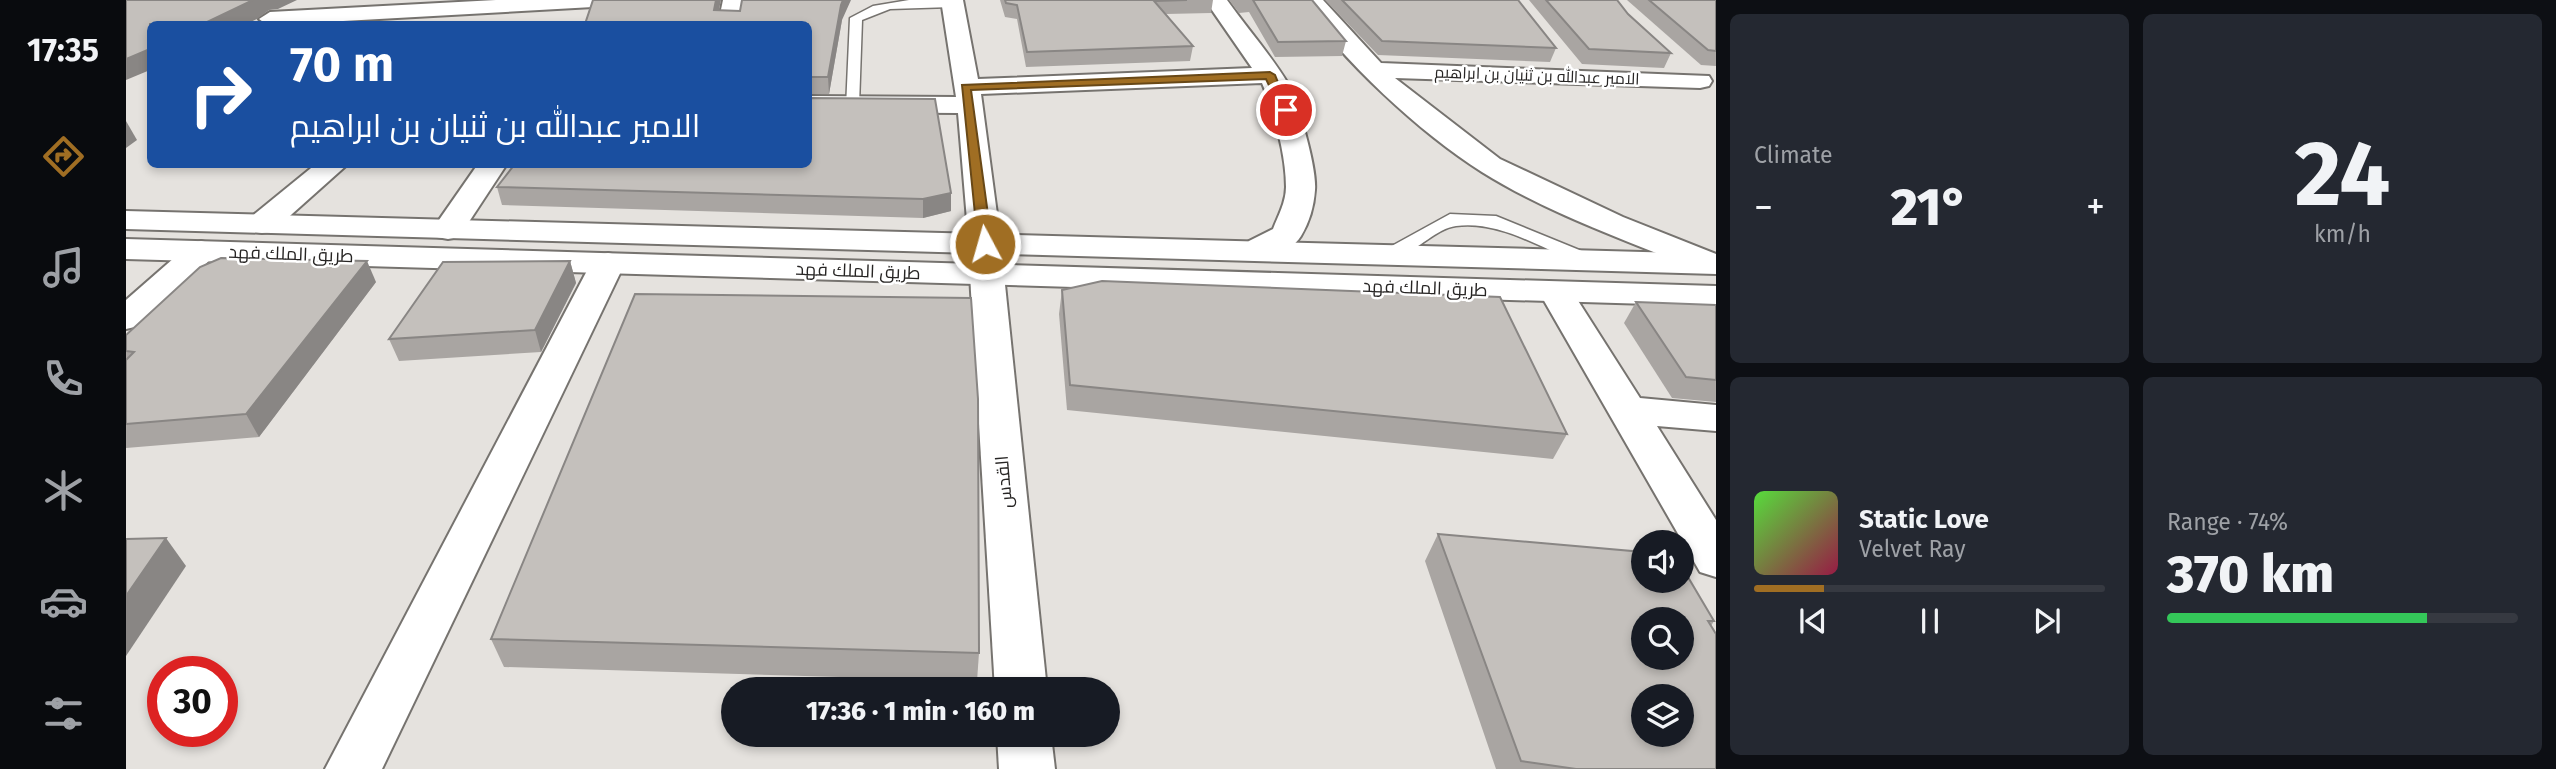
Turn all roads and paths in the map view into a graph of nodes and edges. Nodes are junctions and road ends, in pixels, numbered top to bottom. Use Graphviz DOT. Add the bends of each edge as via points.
graph roads {
  1 [pos="307,0"];
  2 [pos="611,0"];
  3 [pos="734,0"];
  4 [pos="1216,0"];
  5 [pos="1311,0"];
  6 [pos="952,1"];
  7 [pos="561,3"];
  8 [pos="266,21"];
  9 [pos="280,21"];
  10 [pos="557,21"];
  11 [pos="730,21"];
  12 [pos="1559,55"];
  13 [pos="1671,55"];
  14 [pos="1373,70"];
  15 [pos="1270,75"];
  16 [pos="1577,77"];
  17 [pos="1708,88"];
  18 [pos="967,96"];
  19 [pos="812,104"];
  20 [pos="851,105"];
  21 [pos="329,168"];
  22 [pos="490,168"];
  23 [pos="262,224"];
  24 [pos="448,230"];
  25 [pos="128,242"];
  26 [pos="1260,248"];
  27 [pos="201,251"];
  28 [pos="986,259"];
  29 [pos="608,263"];
  30 [pos="1715,275"];
  31 [pos="1556,292"];
  32 [pos="126,318"];
  33 [pos="1627,410"];
  34 [pos="1716,418"];
  35 [pos="1716,559"];
  36 [pos="1020,677"];
  37 [pos="1025,747"];
  38 [pos="353,769"];
  39 [pos="1027,769"];
  1 -- 8 [label="street"];
  2 -- 7 [label="street"];
  3 -- 11 [label="street"];
  4 -- 15 [label="street"];
  5 -- 14 [label="street"];
  6 -- 18 [label="street, القدس"];
  6 -- 20 [label="lane" via="883,7 856,18"];
  7 -- 9 [label="street"];
  7 -- 10 [label="street"];
  12 -- 16 [label="street"];
  13 -- 17 [label="street"];
  14 -- 16 [label="street, الامير عبدالله بن ثنيان بن ابراهيم"];
  14 -- 30 [label="street" via="1393,92 1490,165"];
  15 -- 18 [label="street"];
  15 -- 26 [label="street" via="1286,110 1301,187 1286,235"];
  16 -- 17 [label="street, الامير عبدالله بن ثنيان بن ابراهيم"];
  18 -- 20 [label="street"];
  18 -- 28 [label="street, القدس"];
  19 -- 20 [label="street"];
  21 -- 23 [label="street"];
  22 -- 24 [label="street"];
  23 -- 24 [label="street, طريق الملك فهد"];
  23 -- 25 [label="street, طريق الملك فهد"];
  24 -- 28 [label="street, طريق الملك فهد"];
  25 -- 27 [label="street, طريق الملك فهد"];
  26 -- 28 [label="street, طريق الملك فهد"];
  26 -- 30 [label="street, طريق الملك فهد" via="1587,260"];
  27 -- 29 [label="street, طريق الملك فهد"];
  27 -- 32 [label="street"];
  28 -- 29 [label="street, طريق الملك فهد"];
  28 -- 31 [label="street, طريق الملك فهد"];
  28 -- 36 [label="street, القدس"];
  29 -- 38 [label="street"];
  30 -- 31 [label="street, طريق الملك فهد"];
  31 -- 33 [label="street"];
  33 -- 34 [label="street"];
  33 -- 35 [label="street"];
  37 -- 39 [label="street"];
}
